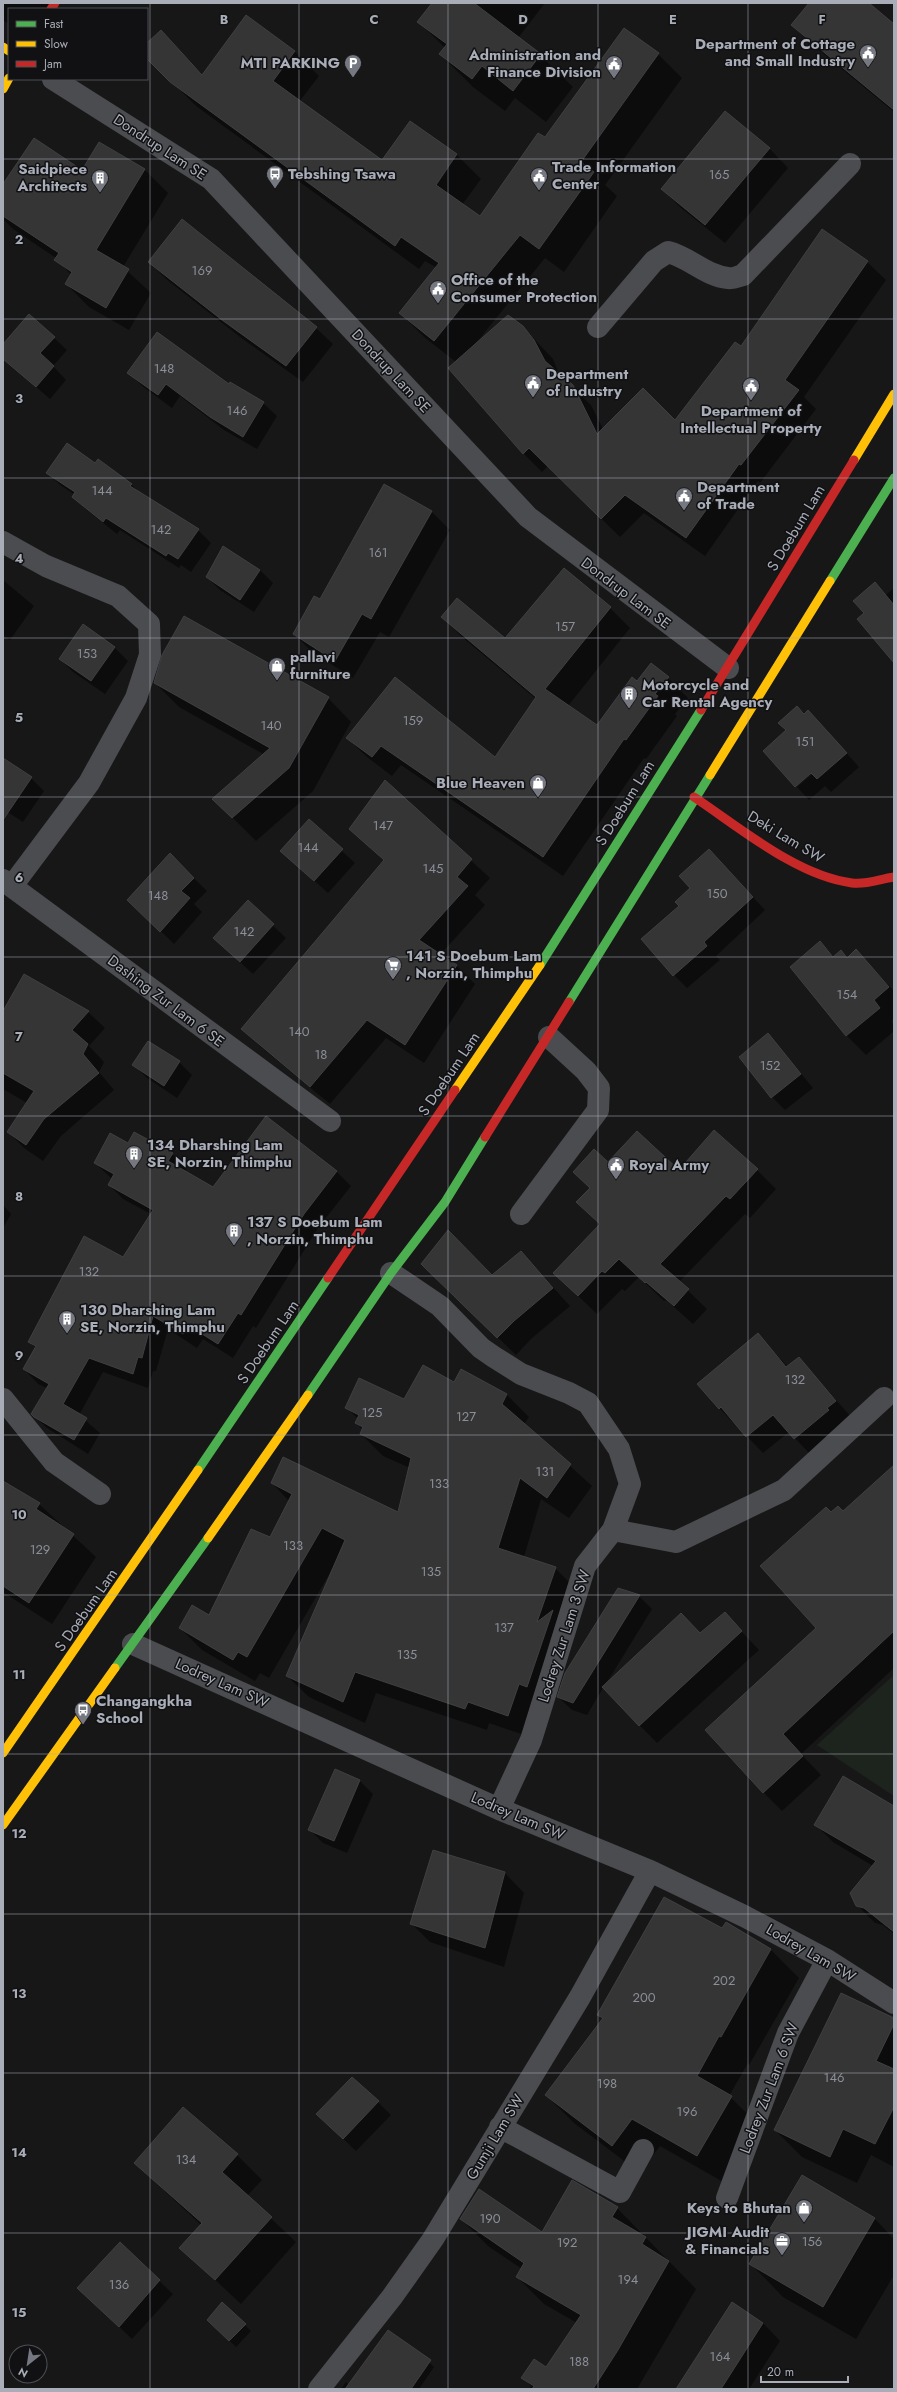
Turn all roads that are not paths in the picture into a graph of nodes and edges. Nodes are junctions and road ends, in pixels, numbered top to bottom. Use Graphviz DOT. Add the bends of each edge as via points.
graph roads {
  1 [pos="8,80"];
  2 [pos="56,80"];
  3 [pos="3,89"];
  4 [pos="850,164"];
  5 [pos="598,327"];
  6 [pos="894,394"];
  7 [pos="894,478"];
  8 [pos="3,542"];
  9 [pos="728,668"];
  10 [pos="694,797"];
  11 [pos="894,877"];
  12 [pos="8,883"];
  13 [pos="549,1037"];
  14 [pos="330,1120"];
  15 [pos="521,1214"];
  16 [pos="391,1273"];
  17 [pos="884,1398"];
  18 [pos="3,1399"];
  19 [pos="100,1494"];
  20 [pos="613,1530"];
  21 [pos="133,1644"];
  22 [pos="3,1753"];
  23 [pos="499,1809"];
  24 [pos="3,1825"];
  25 [pos="650,1871"];
  26 [pos="828,1960"];
  27 [pos="894,2003"];
  28 [pos="500,2127"];
  29 [pos="643,2150"];
  30 [pos="727,2198"];
  31 [pos="319,2389"];
  1 -- 3 [label="main road"];
  2 -- 9 [label="street, Dondrup Lam SE" via="211,179 528,517"];
  4 -- 5 [label="street" via="743,276 728,278 709,272 680,255 668,252 654,262"];
  6 -- 9 [label="main road, S Doebum Lam"];
  7 -- 10 [label="main road"];
  8 -- 12 [label="street" via="46,566 118,596 149,624 150,655 136,698 89,783"];
  9 -- 22 [label="main road, S Doebum Lam" via="532,977 101,1614"];
  10 -- 11 [label="main road, Deki Lam SW" via="799,865 829,878 852,883"];
  10 -- 13 [label="main road"];
  12 -- 14 [label="street, Dashing Zur Lam 6 SE"];
  13 -- 15 [label="street" via="586,1071 599,1088 598,1110"];
  13 -- 16 [label="main road" via="445,1202"];
  16 -- 20 [label="street, Lodrey Zur Lam 3 SW" via="440,1306 481,1348 494,1357 521,1374 569,1392 588,1403 619,1449 630,1484"];
  16 -- 21 [label="main road"];
  17 -- 20 [label="street" via="784,1490 676,1542"];
  18 -- 19 [label="street" via="54,1462"];
  20 -- 23 [label="street, Lodrey Zur Lam 3 SW" via="585,1566 531,1740"];
  21 -- 23 [label="street, Lodrey Lam SW"];
  21 -- 24 [label="main road"];
  23 -- 25 [label="street, Lodrey Lam SW"];
  25 -- 26 [label="street, Lodrey Lam SW"];
  25 -- 28 [label="street, Gumji Lam SW" via="580,1998"];
  26 -- 27 [label="street, Lodrey Lam SW"];
  26 -- 30 [label="street, Lodrey Zur Lam 6 SW" via="788,2033"];
  28 -- 29 [label="street" via="620,2192"];
  28 -- 31 [label="street, Gumji Lam SW" via="433,2239 392,2297"];
}
